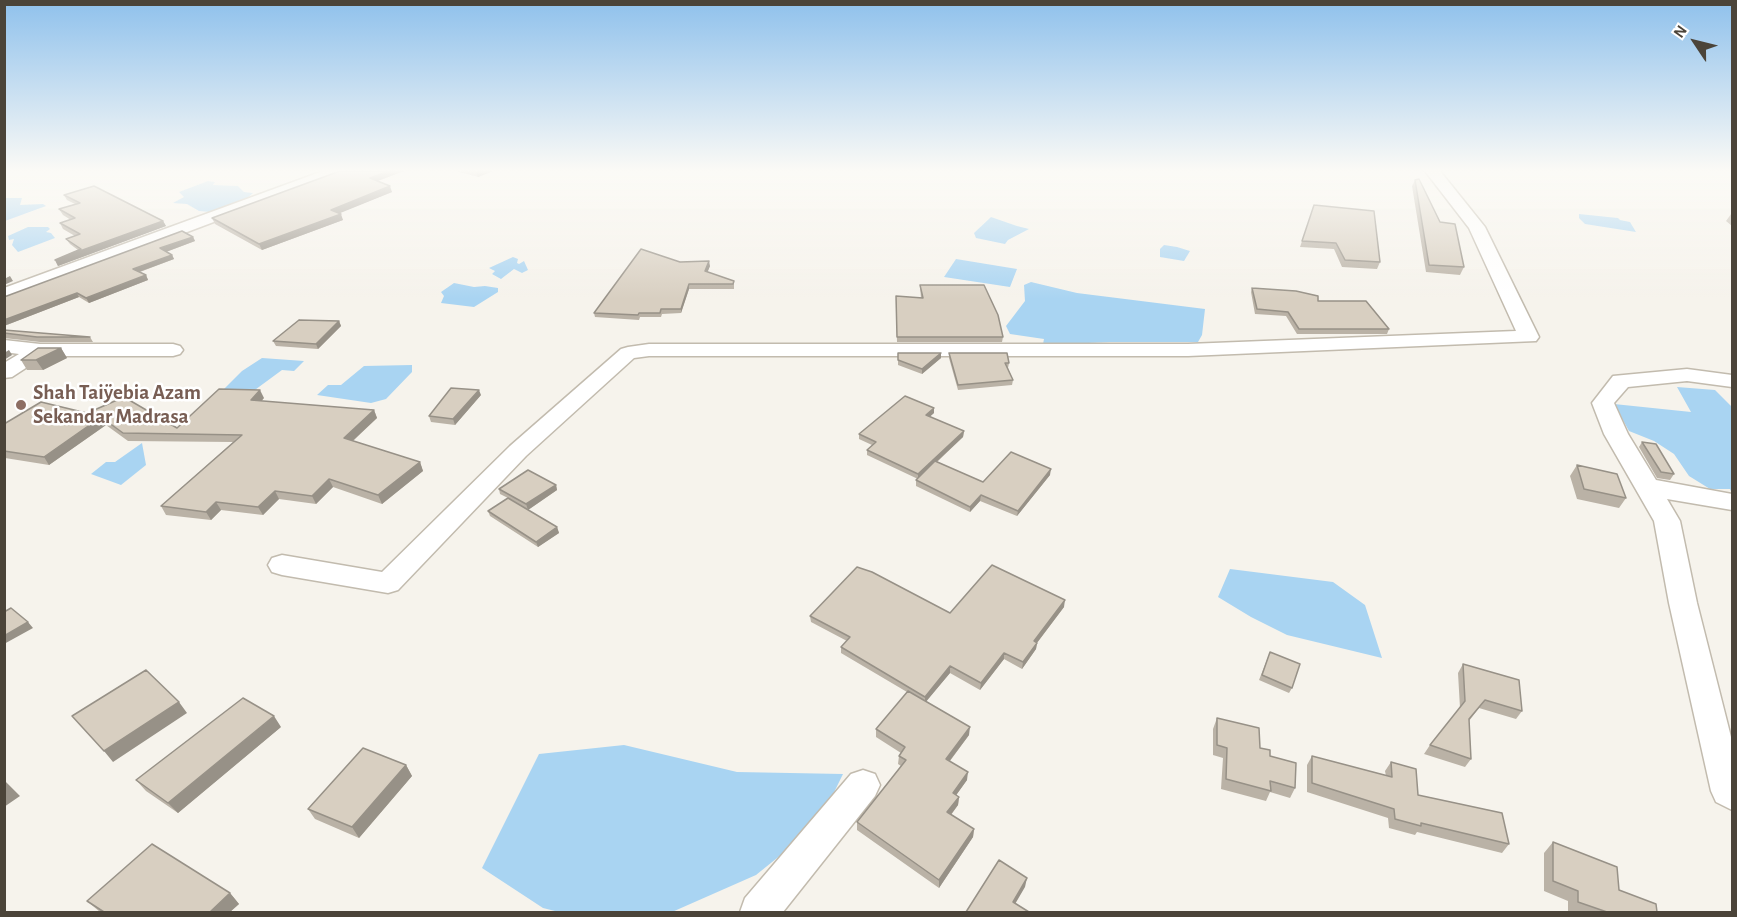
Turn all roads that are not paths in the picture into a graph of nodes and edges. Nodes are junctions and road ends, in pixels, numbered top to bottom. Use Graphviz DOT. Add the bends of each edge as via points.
graph roads {
  1 [pos="221,214"];
  2 [pos="1466,214"];
  3 [pos="4,295"];
  4 [pos="4,346"];
  5 [pos="40,350"];
  6 [pos="173,350"];
  7 [pos="4,372"];
  8 [pos="1732,381"];
  9 [pos="1647,487"];
  10 [pos="1732,502"];
  11 [pos="282,565"];
  12 [pos="863,785"];
  13 [pos="1732,794"];
  14 [pos="759,912"];
  1 -- 3 [label="street"];
  2 -- 11 [label="street" via="1477,227 1529,337 1188,350 628,353 518,451 388,583"];
  4 -- 5 [label="street"];
  5 -- 6 [label="street"];
  5 -- 7 [label="street"];
  8 -- 9 [label="street" via="1687,375 1621,381 1602,403"];
  9 -- 10 [label="street"];
  9 -- 13 [label="street" via="1667,521 1683,603 1728,791"];
  12 -- 14 [label="street"];
}
